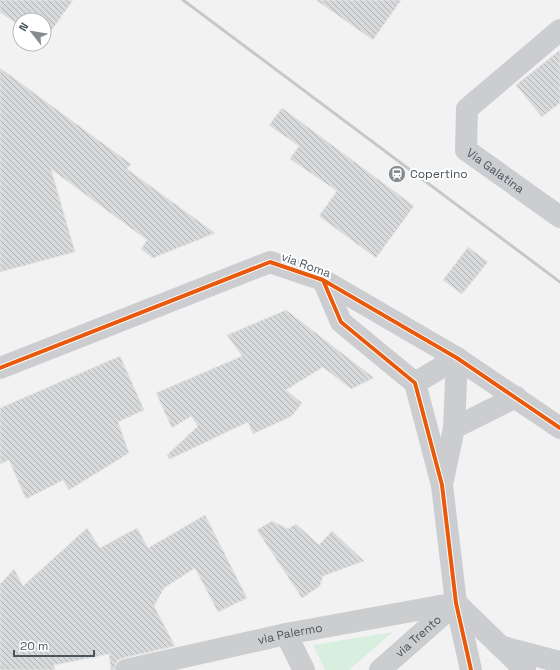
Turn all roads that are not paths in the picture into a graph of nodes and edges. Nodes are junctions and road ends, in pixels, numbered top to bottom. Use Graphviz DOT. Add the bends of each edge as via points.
graph roads {
  1 [pos="560,30"];
  2 [pos="560,217"];
  3 [pos="323,280"];
  4 [pos="457,358"];
  5 [pos="0,368"];
  6 [pos="415,383"];
  7 [pos="516,397"];
  8 [pos="454,428"];
  9 [pos="560,428"];
  10 [pos="442,485"];
  11 [pos="456,603"];
  12 [pos="286,634"];
  13 [pos="502,647"];
  14 [pos="560,662"];
  15 [pos="473,666"];
  16 [pos="126,670"];
  17 [pos="304,670"];
  18 [pos="380,670"];
  19 [pos="525,670"];
  1 -- 2 [label="street, Via Galatina" via="467,109 466,150"];
  3 -- 4 [label="street, via Roma"];
  3 -- 5 [label="street, via Roma" via="270,262"];
  3 -- 6 [label="street" via="341,322"];
  4 -- 6 [label="street"];
  4 -- 7 [label="street, via Roma"];
  4 -- 8 [label="street"];
  6 -- 10 [label="street"];
  7 -- 8 [label="street"];
  7 -- 9 [label="street, via Roma"];
  8 -- 10 [label="street"];
  10 -- 11 [label="street"];
  11 -- 12 [label="street, via Palermo"];
  11 -- 13 [label="street"];
  11 -- 15 [label="street"];
  11 -- 18 [label="street, via Trento"];
  12 -- 16 [label="street, via Palermo"];
  12 -- 17 [label="street"];
  13 -- 14 [label="street"];
  13 -- 19 [label="street"];
}
